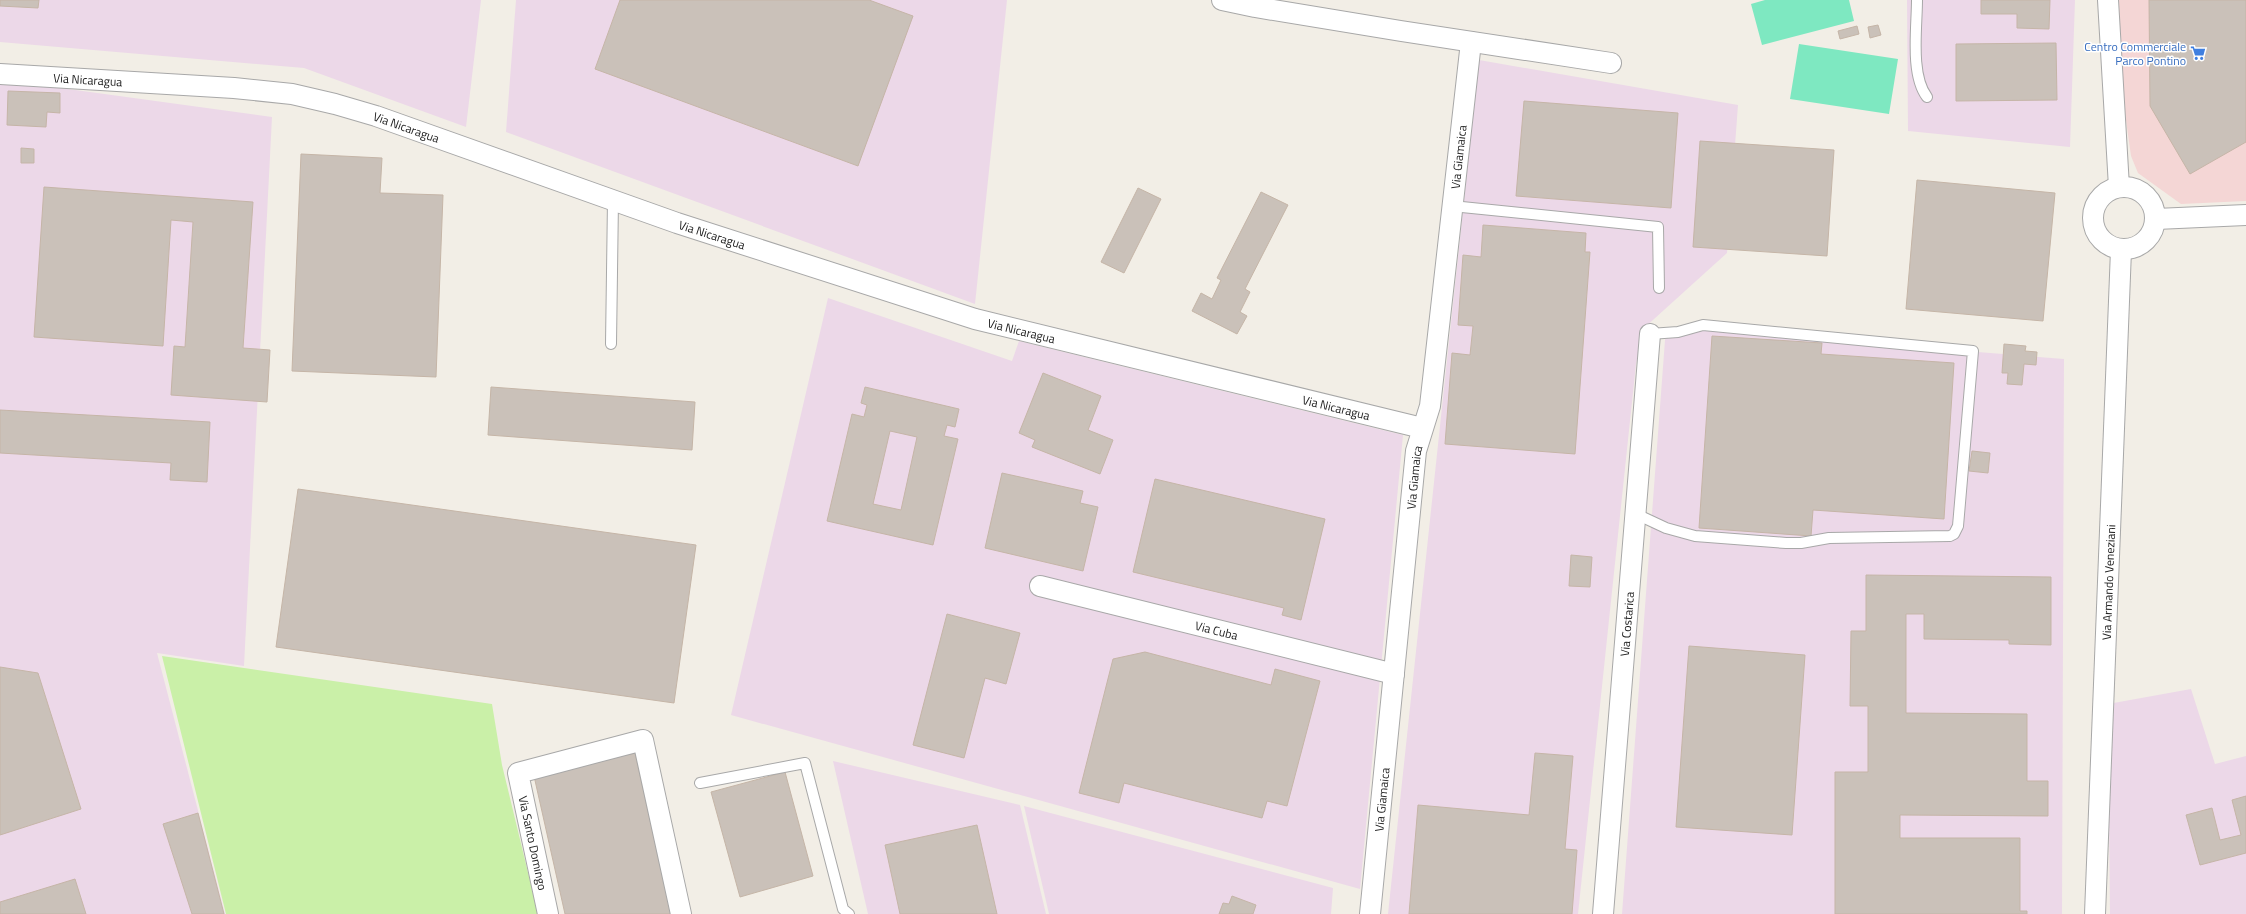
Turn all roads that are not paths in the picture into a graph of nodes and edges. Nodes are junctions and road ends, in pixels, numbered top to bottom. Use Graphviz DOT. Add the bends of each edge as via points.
graph roads {
  1 [pos="1222,0"];
  2 [pos="1917,0"];
  3 [pos="2108,0"];
  4 [pos="1471,42"];
  5 [pos="1612,63"];
  6 [pos="0,74"];
  7 [pos="1927,97"];
  8 [pos="2119,187"];
  9 [pos="613,200"];
  10 [pos="1452,206"];
  11 [pos="2246,215"];
  12 [pos="2156,219"];
  13 [pos="2121,250"];
  14 [pos="1659,288"];
  15 [pos="1650,334"];
  16 [pos="611,344"];
  17 [pos="1422,428"];
  18 [pos="1636,514"];
  19 [pos="1040,586"];
  20 [pos="1394,674"];
  21 [pos="700,783"];
  22 [pos="548,914"];
  23 [pos="681,914"];
  24 [pos="849,914"];
  25 [pos="1370,914"];
  26 [pos="1603,914"];
  27 [pos="2095,914"];
  1 -- 4 [label="street"];
  2 -- 7 [label="lane" via="1917,72 1920,86"];
  3 -- 8 [label="street"];
  4 -- 5 [label="street"];
  4 -- 10 [label="street, Via Giamaica"];
  6 -- 9 [label="street, Via Nicaragua" via="234,88 292,94 376,116"];
  8 -- 12 [label="street" via="2131,187 2145,195 2154,208"];
  8 -- 13 [label="street" via="2109,191 2098,201 2093,218 2095,230 2101,240"];
  9 -- 16 [label="lane"];
  9 -- 17 [label="street, Via Nicaragua" via="975,319"];
  10 -- 14 [label="lane" via="1658,227"];
  10 -- 17 [label="street, Via Giamaica" via="1430,406"];
  11 -- 12 [label="street"];
  12 -- 13 [label="street" via="2154,229 2146,242 2132,249"];
  13 -- 27 [label="street, Via Armando Veneziani"];
  15 -- 18 [label="street, Via Costarica"];
  15 -- 18 [label="lane" via="1678,332 1703,325 1973,351 1958,526 1950,536 1829,538 1786,543 1690,535 1666,528"];
  17 -- 20 [label="street, Via Giamaica" via="1416,450"];
  18 -- 26 [label="street, Via Costarica"];
  19 -- 20 [label="street, Via Cuba"];
  20 -- 25 [label="street, Via Giamaica"];
  21 -- 24 [label="lane" via="805,763 843,909"];
  22 -- 23 [label="street, Via Santo Domingo" via="518,773 644,740"];
}
